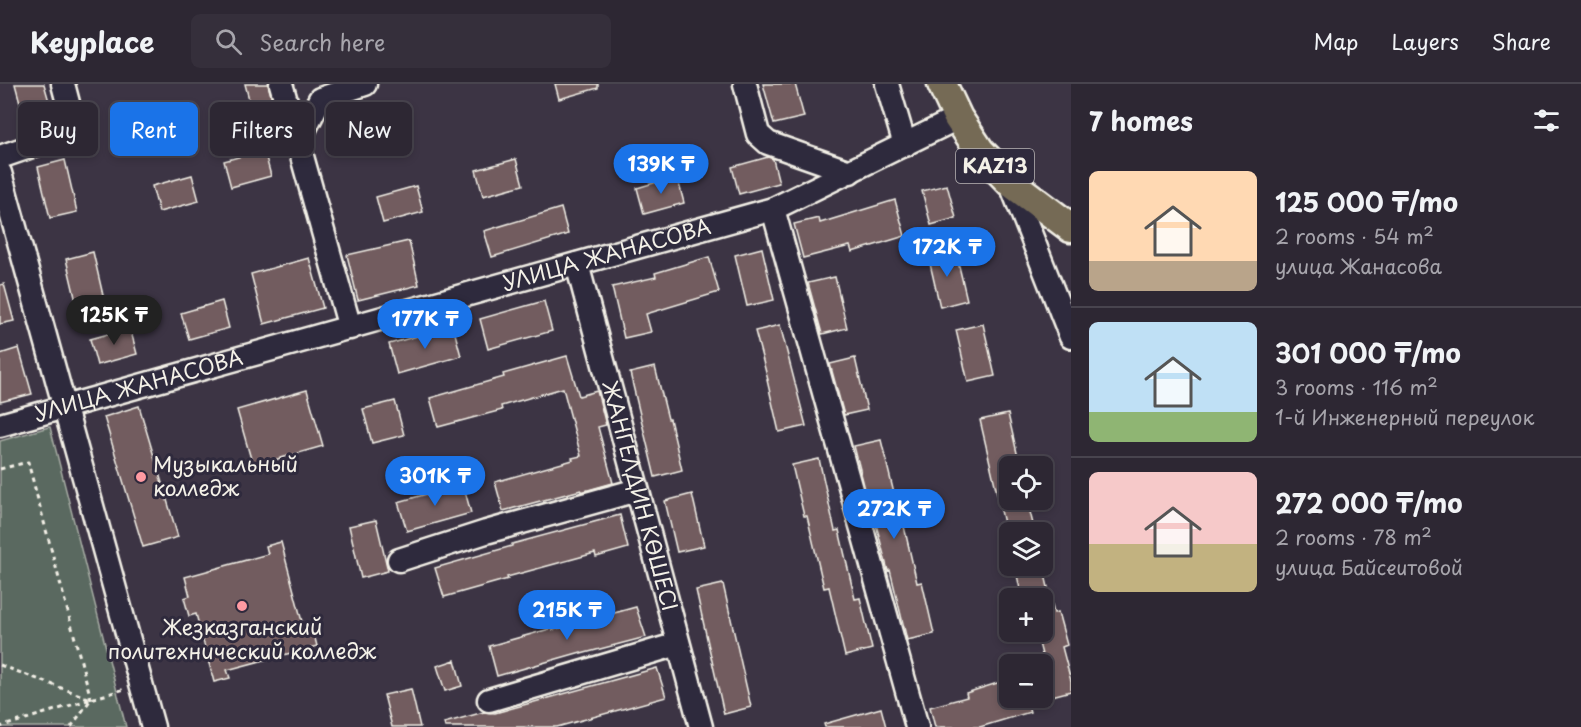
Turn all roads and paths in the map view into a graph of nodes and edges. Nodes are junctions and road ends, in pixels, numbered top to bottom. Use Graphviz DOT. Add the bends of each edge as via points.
graph roads {
  1 [pos="63,84"];
  2 [pos="365,84"];
  3 [pos="745,84"];
  4 [pos="887,84"];
  5 [pos="942,84"];
  6 [pos="281,86"];
  7 [pos="320,99"];
  8 [pos="286,102"];
  9 [pos="314,111"];
  10 [pos="958,118"];
  11 [pos="905,145"];
  12 [pos="302,156"];
  13 [pos="0,157"];
  14 [pos="850,172"];
  15 [pos="0,173"];
  16 [pos="1010,182"];
  17 [pos="773,209"];
  18 [pos="1071,228"];
  19 [pos="577,264"];
  20 [pos="350,328"];
  21 [pos="1071,337"];
  22 [pos="63,408"];
  23 [pos="0,425"];
  24 [pos="0,469"];
  25 [pos="637,490"];
  26 [pos="399,560"];
  27 [pos="678,644"];
  28 [pos="0,665"];
  29 [pos="141,685"];
  30 [pos="91,699"];
  31 [pos="489,700"];
  32 [pos="0,727"];
  33 [pos="71,727"];
  34 [pos="153,727"];
  35 [pos="701,727"];
  36 [pos="917,727"];
  1 -- 13 [label="street" via="73,122 61,136"];
  2 -- 7 [label="street"];
  3 -- 14 [label="street" via="758,134 768,143"];
  4 -- 11 [label="street"];
  5 -- 10 [label="main road, KAZ13"];
  6 -- 7 [label="street"];
  6 -- 8 [label="street"];
  7 -- 9 [label="street"];
  10 -- 11 [label="street, УЛИЦА ЖАНАСОВА"];
  10 -- 16 [label="main road, KAZ13" via="980,151"];
  11 -- 14 [label="street, УЛИЦА ЖАНАСОВА"];
  12 -- 20 [label="street"];
  14 -- 17 [label="street, УЛИЦА ЖАНАСОВА"];
  15 -- 22 [label="street"];
  16 -- 18 [label="main road, KAZ13"];
  16 -- 21 [label="street"];
  17 -- 19 [label="street, УЛИЦА ЖАНАСОВА"];
  17 -- 36 [label="street"];
  19 -- 20 [label="street, УЛИЦА ЖАНАСОВА"];
  19 -- 25 [label="street, ЖАНГЕЛДИН КӨШЕСІ"];
  20 -- 22 [label="street, УЛИЦА ЖАНАСОВА"];
  22 -- 23 [label="street, УЛИЦА ЖАНАСОВА"];
  22 -- 29 [label="street"];
  24 -- 30 [label="path" via="28,462"];
  25 -- 26 [label="street"];
  25 -- 27 [label="street, ЖАНГЕЛДИН КӨШЕСІ"];
  27 -- 31 [label="street"];
  27 -- 35 [label="street, ЖАНГЕЛДИН КӨШЕСІ"];
  28 -- 30 [label="path"];
  29 -- 30 [label="path"];
  29 -- 34 [label="street"];
  30 -- 32 [label="path"];
  30 -- 33 [label="path"];
}
